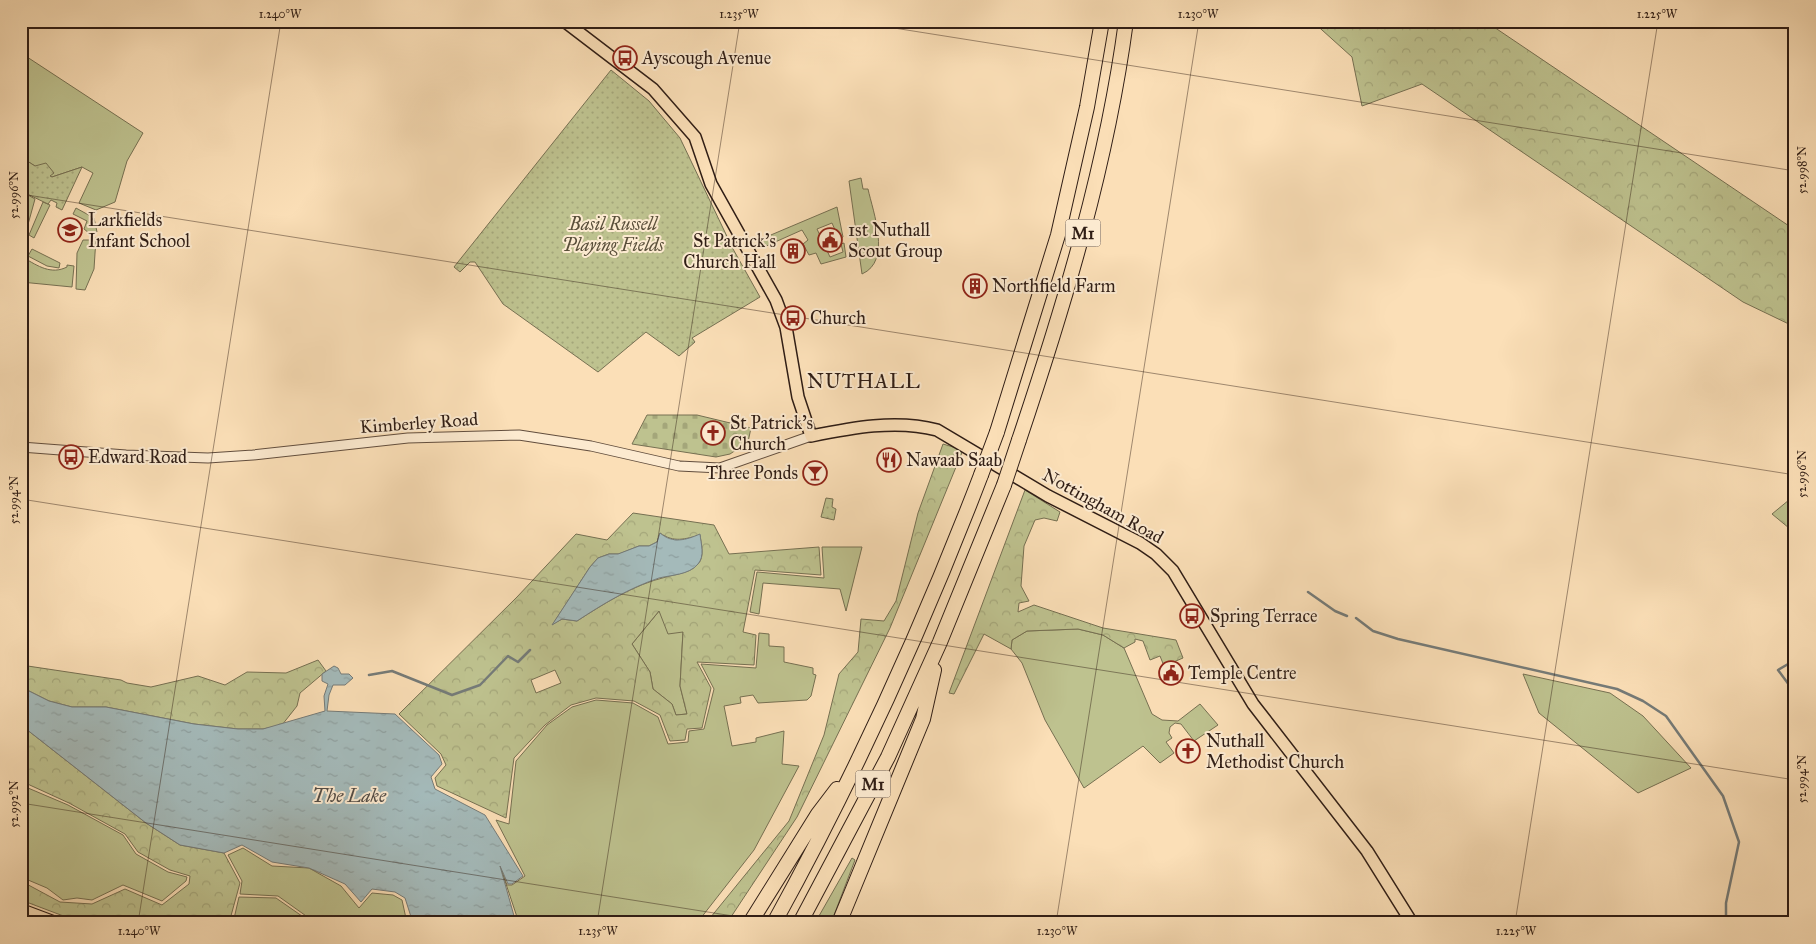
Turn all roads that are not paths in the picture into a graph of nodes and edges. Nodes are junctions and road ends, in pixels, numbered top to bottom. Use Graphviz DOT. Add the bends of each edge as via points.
graph roads {
  1 [pos="564,21"];
  2 [pos="1102,21"];
  3 [pos="1126,21"];
  4 [pos="811,436"];
  5 [pos="21,447"];
  6 [pos="940,642"];
  7 [pos="859,761"];
  8 [pos="21,911"];
  9 [pos="53,923"];
  10 [pos="750,923"];
  11 [pos="774,923"];
  12 [pos="800,923"];
  13 [pos="839,923"];
  14 [pos="1412,923"];
  1 -- 4 [label="main road" via="654,89 695,137 712,184 776,300 786,327 798,397"];
  2 -- 7 [label="highway, M1, bridge" via="1088,108 1058,235 997,432 928,608"];
  3 -- 6 [label="highway, M1, bridge" via="1106,133 1051,345 1004,485"];
  4 -- 5 [label="street, Kimberley Road" via="732,466 712,469 679,466 591,446 519,435 408,438 208,458"];
  4 -- 14 [label="main road, Nottingham Road" via="890,425 937,430 1048,496 1156,554 1173,571 1253,704 1367,851"];
  6 -- 12 [label="highway, M1" via="888,757"];
  6 -- 13 [label="highway" via="923,719"];
  7 -- 10 [label="highway, M1" via="818,814"];
  7 -- 11 [label="highway, M1"];
  8 -- 9 [label="highway"];
}
